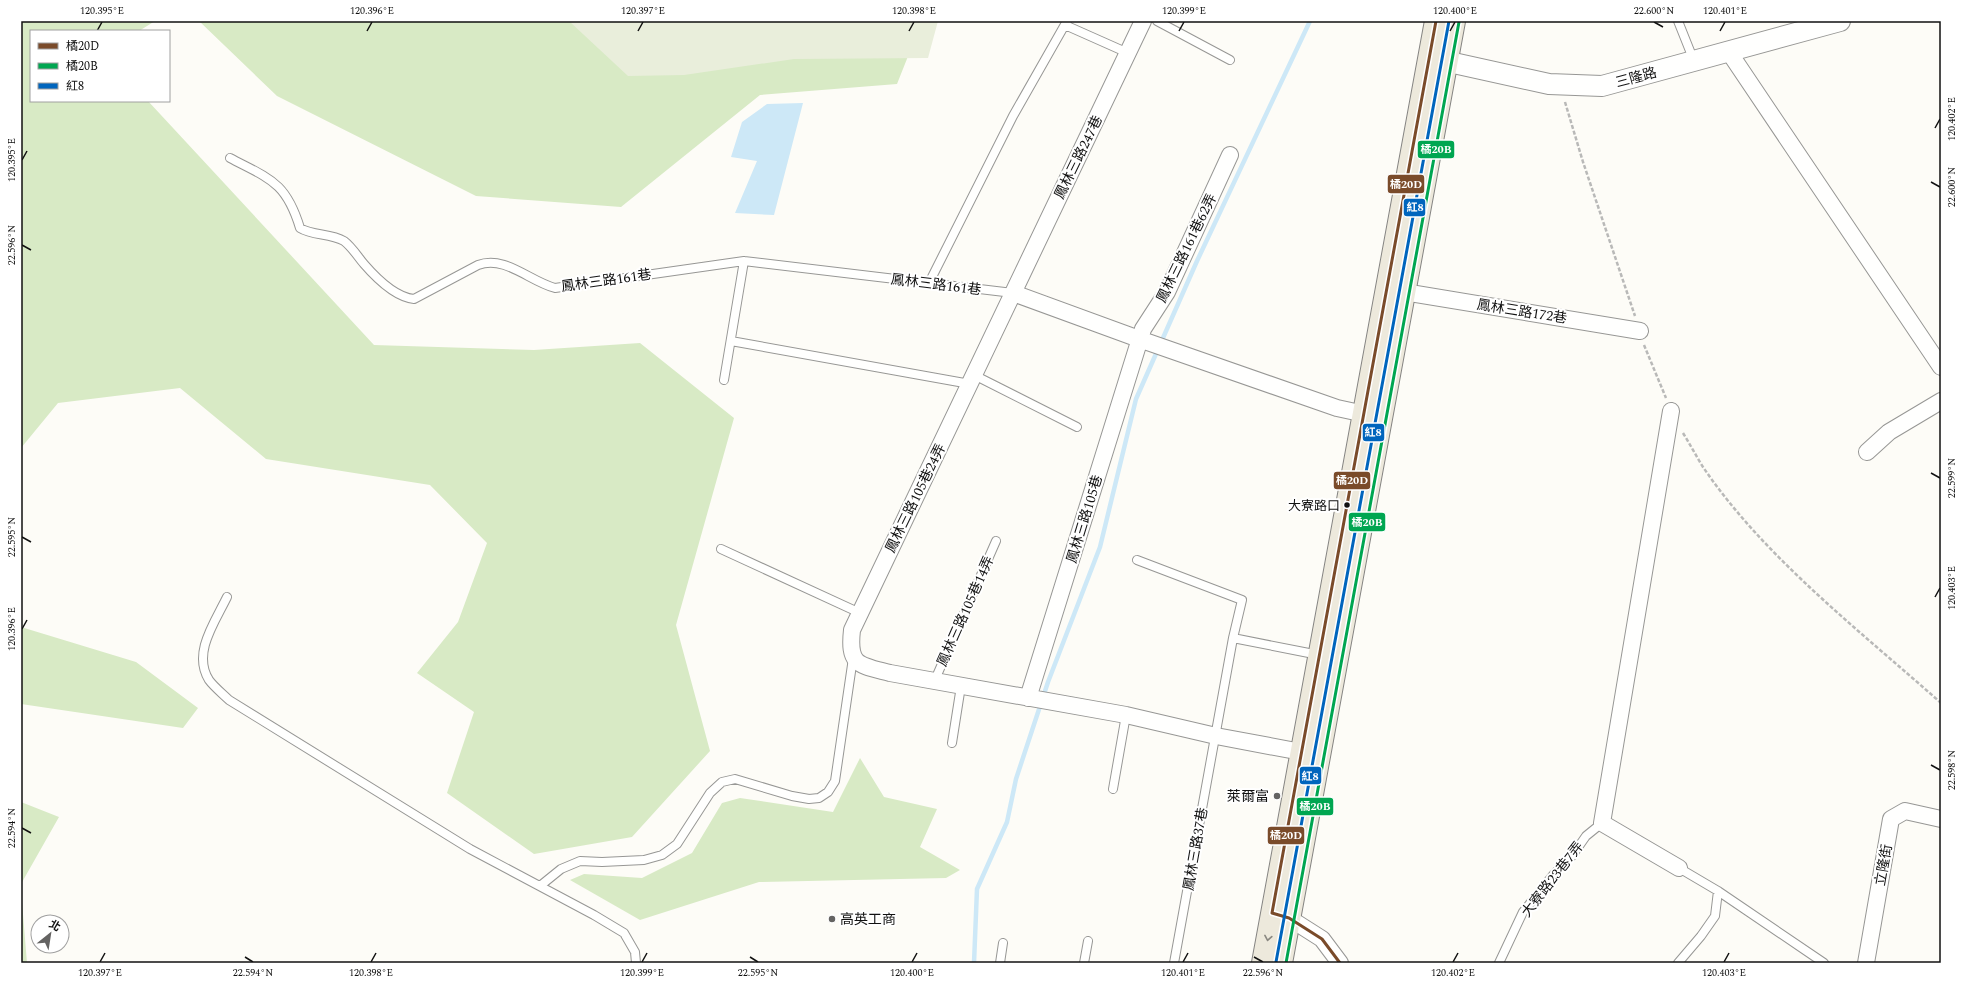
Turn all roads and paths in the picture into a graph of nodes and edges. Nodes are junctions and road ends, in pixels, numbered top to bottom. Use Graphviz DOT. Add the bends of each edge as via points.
graph roads {
  1 [pos="1143,21"];
  2 [pos="1157,21"];
  3 [pos="1436,21"];
  4 [pos="1454,21"];
  5 [pos="1678,21"];
  6 [pos="1840,21"];
  7 [pos="1066,23"];
  8 [pos="1729,52"];
  9 [pos="1128,53"];
  10 [pos="1438,59"];
  11 [pos="1230,60"];
  12 [pos="1694,62"];
  13 [pos="1560,84"];
  14 [pos="1230,155"];
  15 [pos="230,158"];
  16 [pos="744,261"];
  17 [pos="929,283"];
  18 [pos="1404,292"];
  19 [pos="1013,293"];
  20 [pos="1640,331"];
  21 [pos="730,341"];
  22 [pos="1143,341"];
  23 [pos="1941,367"];
  24 [pos="972,379"];
  25 [pos="724,380"];
  26 [pos="1941,402"];
  27 [pos="1671,411"];
  28 [pos="1373,416"];
  29 [pos="1078,427"];
  30 [pos="1867,452"];
  31 [pos="996,541"];
  32 [pos="721,548"];
  33 [pos="1137,560"];
  34 [pos="227,597"];
  35 [pos="860,613"];
  36 [pos="1233,638"];
  37 [pos="1320,655"];
  38 [pos="853,658"];
  39 [pos="934,682"];
  40 [pos="961,686"];
  41 [pos="1037,700"];
  42 [pos="1941,703"];
  43 [pos="1126,715"];
  44 [pos="1216,736"];
  45 [pos="952,743"];
  46 [pos="1310,754"];
  47 [pos="1114,789"];
  48 [pos="1941,819"];
  49 [pos="1602,823"];
  50 [pos="1679,868"];
  51 [pos="540,886"];
  52 [pos="1718,891"];
  53 [pos="1281,915"];
  54 [pos="1088,941"];
  55 [pos="1003,943"];
  56 [pos="636,963"];
  57 [pos="1000,963"];
  58 [pos="1084,963"];
  59 [pos="1174,963"];
  60 [pos="1263,963"];
  61 [pos="1281,963"];
  62 [pos="1340,963"];
  63 [pos="1499,963"];
  64 [pos="1678,963"];
  65 [pos="1824,963"];
  66 [pos="1866,963"];
  1 -- 9 [label="street, 鳳林三路247巷"];
  2 -- 11 [label="lane"];
  3 -- 10 [label="main road"];
  4 -- 10 [label="main road"];
  5 -- 12 [label="lane"];
  6 -- 8 [label="street, 三隆路"];
  7 -- 9 [label="lane"];
  7 -- 17 [label="lane" via="1013,116"];
  8 -- 12 [label="street, 三隆路"];
  8 -- 23 [label="street"];
  9 -- 19 [label="street, 鳳林三路247巷"];
  10 -- 13 [label="street, 三隆路" via="1549,84"];
  10 -- 18 [label="main road"];
  10 -- 28 [label="main road"];
  12 -- 13 [label="street, 三隆路" via="1602,86"];
  13 -- 20 [label="path"];
  14 -- 22 [label="street, 鳳林三路161巷62弄" via="1167,292 1143,329"];
  15 -- 16 [label="lane, 鳳林三路161巷" via="273,181 288,199 300,228 308,233 334,237 344,242 365,265 403,298 414,299 488,261 506,265 555,288"];
  16 -- 17 [label="lane, 鳳林三路161巷"];
  16 -- 21 [label="lane"];
  17 -- 19 [label="lane, 鳳林三路161巷"];
  18 -- 20 [label="street, 鳳林三路172巷"];
  18 -- 28 [label="main road"];
  19 -- 22 [label="street"];
  19 -- 24 [label="street"];
  20 -- 27 [label="path"];
  21 -- 24 [label="lane"];
  21 -- 25 [label="lane"];
  22 -- 28 [label="street" via="1337,408"];
  22 -- 41 [label="street, 鳳林三路105巷"];
  24 -- 29 [label="lane"];
  24 -- 35 [label="street, 鳳林三路105巷24弄"];
  26 -- 30 [label="street" via="1889,432"];
  27 -- 42 [label="path" via="1703,467 1752,529 1824,599"];
  27 -- 49 [label="street"];
  28 -- 37 [label="main road"];
  28 -- 46 [label="main road"];
  31 -- 39 [label="lane, 鳳林三路105巷14弄"];
  32 -- 35 [label="lane"];
  33 -- 36 [label="lane" via="1242,600"];
  34 -- 51 [label="lane" via="202,649 209,680 229,700 470,850"];
  35 -- 38 [label="street, 鳳林三路105巷24弄" via="852,630 850,647"];
  36 -- 37 [label="lane"];
  36 -- 44 [label="lane"];
  37 -- 46 [label="main road"];
  38 -- 39 [label="street" via="864,666"];
  38 -- 51 [label="lane" via="835,781 828,792 819,798 809,799 735,779 722,782 706,798 677,844 662,855 644,860 580,861 561,869"];
  39 -- 40 [label="street"];
  40 -- 41 [label="street"];
  40 -- 45 [label="lane"];
  41 -- 43 [label="street"];
  43 -- 44 [label="street"];
  43 -- 47 [label="lane"];
  44 -- 46 [label="street"];
  44 -- 59 [label="lane, 鳳林三路37巷"];
  46 -- 53 [label="main road"];
  48 -- 66 [label="street, 立隆街" via="1905,811 1891,819"];
  49 -- 50 [label="street"];
  49 -- 63 [label="lane, 大寮路23巷7弄" via="1586,836 1523,912"];
  50 -- 52 [label="lane"];
  51 -- 56 [label="lane" via="624,933 635,952"];
  52 -- 64 [label="lane" via="1716,916"];
  52 -- 65 [label="lane"];
  53 -- 60 [label="main road, one-way"];
  53 -- 61 [label="main road"];
  53 -- 62 [label="street" via="1322,939"];
  54 -- 58 [label="lane"];
  55 -- 57 [label="lane"];
}
